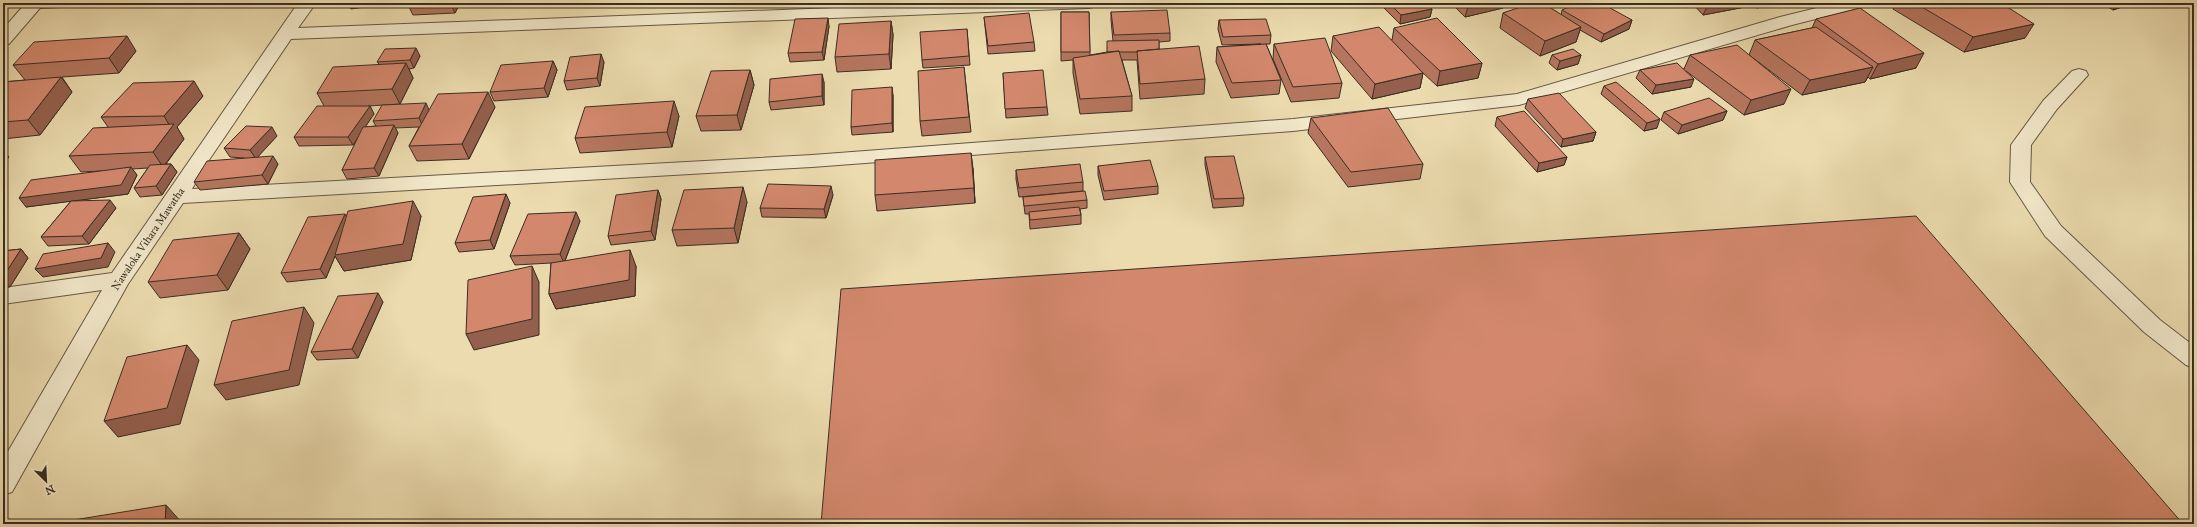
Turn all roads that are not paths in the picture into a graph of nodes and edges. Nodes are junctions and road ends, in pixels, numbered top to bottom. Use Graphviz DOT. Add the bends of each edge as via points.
graph roads {
  1 [pos="34,3"];
  2 [pos="54,3"];
  3 [pos="307,3"];
  4 [pos="1088,3"];
  5 [pos="1857,3"];
  6 [pos="286,34"];
  7 [pos="3,40"];
  8 [pos="2079,75"];
  9 [pos="177,197"];
  10 [pos="119,280"];
  11 [pos="3,296"];
  12 [pos="2194,359"];
  13 [pos="6,473"];
  1 -- 2 [label="street"];
  1 -- 7 [label="street"];
  3 -- 6 [label="street, Nawaloka Vihara Mawatha"];
  4 -- 6 [label="street"];
  5 -- 9 [label="street" via="1786,21 1519,99 1495,102 1293,125 812,161"];
  6 -- 9 [label="street, Nawaloka Vihara Mawatha"];
  8 -- 12 [label="street" via="2050,105 2021,145 2020,182 2053,231 2152,326"];
  9 -- 10 [label="street, Nawaloka Vihara Mawatha"];
  10 -- 11 [label="street"];
  10 -- 13 [label="street, Nawaloka Vihara Mawatha"];
}
